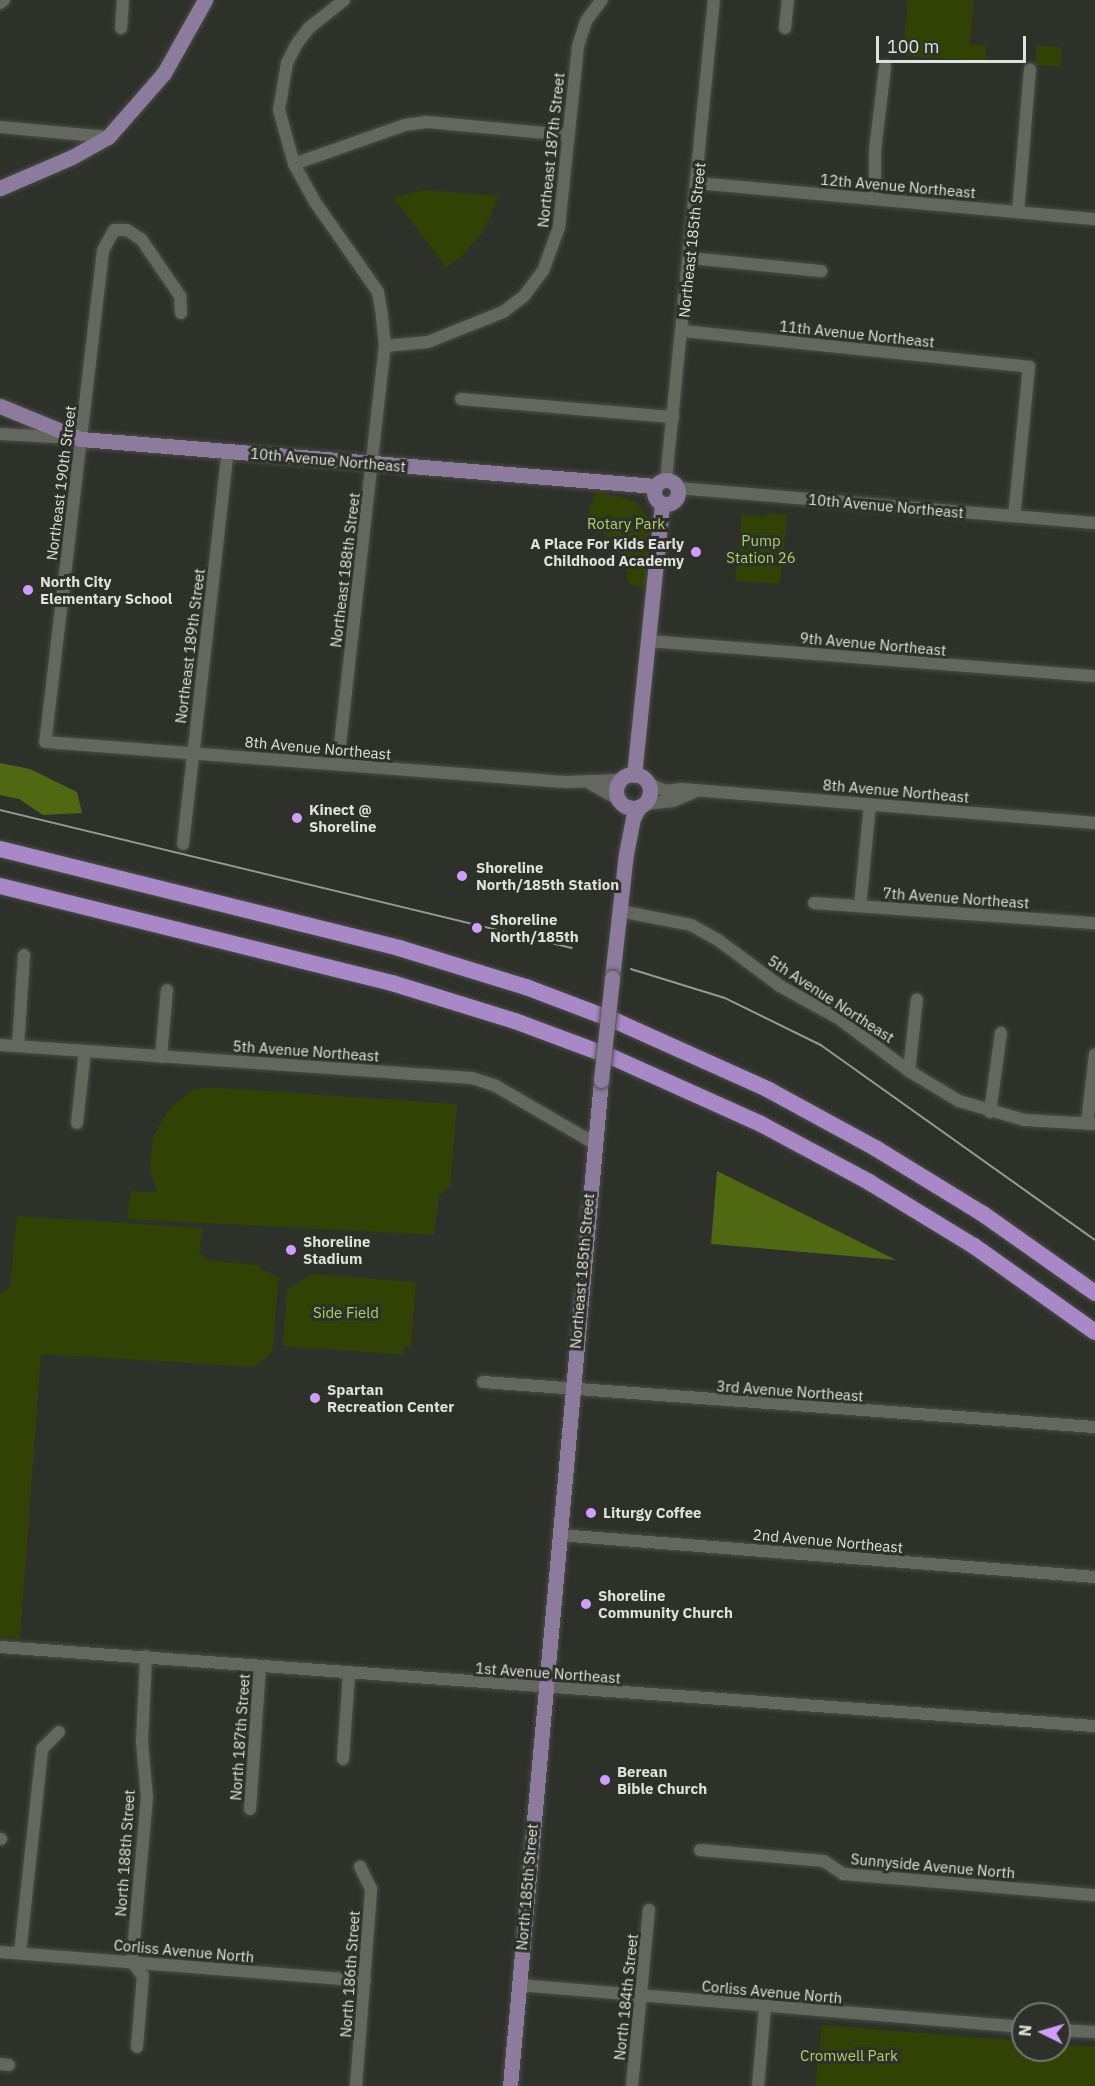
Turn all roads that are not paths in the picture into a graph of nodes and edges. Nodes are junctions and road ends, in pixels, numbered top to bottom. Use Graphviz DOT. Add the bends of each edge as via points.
graph roads {
  1 [pos="4,0"];
  2 [pos="123,0"];
  3 [pos="205,0"];
  4 [pos="344,0"];
  5 [pos="602,0"];
  6 [pos="714,0"];
  7 [pos="788,0"];
  8 [pos="0,3"];
  9 [pos="121,28"];
  10 [pos="785,28"];
  11 [pos="885,67"];
  12 [pos="1030,70"];
  13 [pos="0,127"];
  14 [pos="568,135"];
  15 [pos="108,137"];
  16 [pos="294,164"];
  17 [pos="697,183"];
  18 [pos="0,188"];
  19 [pos="874,198"];
  20 [pos="1018,212"];
  21 [pos="1095,219"];
  22 [pos="690,258"];
  23 [pos="820,271"];
  24 [pos="181,313"];
  25 [pos="683,331"];
  26 [pos="385,346"];
  27 [pos="461,399"];
  28 [pos="0,406"];
  29 [pos="673,417"];
  30 [pos="0,434"];
  31 [pos="81,439"];
  32 [pos="228,452"];
  33 [pos="373,464"];
  34 [pos="666,485"];
  35 [pos="662,503"];
  36 [pos="1014,516"];
  37 [pos="1095,523"];
  38 [pos="648,641"];
  39 [pos="1095,676"];
  40 [pos="45,742"];
  41 [pos="193,754"];
  42 [pos="338,763"];
  43 [pos="627,777"];
  44 [pos="587,783"];
  45 [pos="647,783"];
  46 [pos="694,792"];
  47 [pos="619,801"];
  48 [pos="870,804"];
  49 [pos="642,806"];
  50 [pos="1095,823"];
  51 [pos="183,844"];
  52 [pos="0,849"];
  53 [pos="626,854"];
  54 [pos="0,886"];
  55 [pos="814,903"];
  56 [pos="860,906"];
  57 [pos="620,911"];
  58 [pos="1095,923"];
  59 [pos="24,955"];
  60 [pos="166,990"];
  61 [pos="917,999"];
  62 [pos="1001,1033"];
  63 [pos="0,1045"];
  64 [pos="18,1046"];
  65 [pos="85,1051"];
  66 [pos="1095,1054"];
  67 [pos="161,1057"];
  68 [pos="909,1071"];
  69 [pos="990,1112"];
  70 [pos="77,1123"];
  71 [pos="1091,1124"];
  72 [pos="594,1143"];
  73 [pos="1051,1261"];
  74 [pos="1095,1284"];
  75 [pos="1095,1293"];
  76 [pos="1095,1332"];
  77 [pos="483,1382"];
  78 [pos="572,1390"];
  79 [pos="1095,1427"];
  80 [pos="559,1535"];
  81 [pos="1095,1577"];
  82 [pos="0,1647"];
  83 [pos="146,1656"];
  84 [pos="260,1666"];
  85 [pos="349,1674"];
  86 [pos="545,1688"];
  87 [pos="1095,1726"];
  88 [pos="59,1732"];
  89 [pos="343,1759"];
  90 [pos="250,1809"];
  91 [pos="700,1850"];
  92 [pos="360,1866"];
  93 [pos="1095,1895"];
  94 [pos="650,1910"];
  95 [pos="0,1952"];
  96 [pos="20,1953"];
  97 [pos="132,1962"];
  98 [pos="365,1981"];
  99 [pos="518,1985"];
  100 [pos="641,1995"];
  101 [pos="765,2007"];
  102 [pos="1011,2026"];
  103 [pos="1071,2031"];
  104 [pos="1095,2032"];
  105 [pos="136,2047"];
  106 [pos="356,2086"];
  107 [pos="510,2086"];
  108 [pos="632,2086"];
  109 [pos="758,2086"];
  1 -- 8 [label="street"];
  2 -- 9 [label="street"];
  3 -- 15 [label="main road" via="164,73"];
  4 -- 16 [label="street, Northeast 188th Street" via="309,28 287,63 279,110"];
  5 -- 14 [label="street, Northeast 187th Street" via="586,21 578,46"];
  6 -- 17 [label="street, Northeast 185th Street"];
  7 -- 10 [label="street"];
  11 -- 19 [label="street" via="874,150"];
  12 -- 20 [label="street"];
  13 -- 15 [label="street"];
  14 -- 16 [label="street" via="427,122 372,135"];
  14 -- 26 [label="street, Northeast 187th Street" via="560,227 543,271 524,296 503,312 428,342"];
  15 -- 18 [label="main road"];
  16 -- 26 [label="street, Northeast 188th Street" via="315,202 378,292"];
  17 -- 19 [label="street, 12th Avenue Northeast"];
  17 -- 22 [label="street, Northeast 185th Street"];
  19 -- 20 [label="street, 12th Avenue Northeast"];
  20 -- 21 [label="street, 12th Avenue Northeast"];
  22 -- 23 [label="street"];
  22 -- 25 [label="street, Northeast 185th Street"];
  24 -- 31 [label="street, Northeast 190th Street" via="180,296 142,240 127,230 114,230 103,251"];
  25 -- 29 [label="street, Northeast 185th Street"];
  25 -- 36 [label="street, 11th Avenue Northeast" via="1029,367"];
  26 -- 33 [label="street, Northeast 188th Street"];
  27 -- 29 [label="street"];
  28 -- 31 [label="main road"];
  29 -- 34 [label="street, Northeast 185th Street"];
  30 -- 31 [label="street, 10th Avenue Northeast"];
  31 -- 32 [label="main road, 10th Avenue Northeast"];
  31 -- 40 [label="street, Northeast 190th Street"];
  32 -- 33 [label="main road, 10th Avenue Northeast"];
  32 -- 41 [label="street, Northeast 189th Street"];
  33 -- 34 [label="main road, 10th Avenue Northeast"];
  33 -- 42 [label="street, Northeast 188th Street"];
  34 -- 35 [label="main road" via="654,495"];
  34 -- 35 [label="main road" via="676,500"];
  34 -- 36 [label="street, 10th Avenue Northeast"];
  35 -- 38 [label="main road"];
  36 -- 37 [label="street, 10th Avenue Northeast"];
  38 -- 39 [label="street, 9th Avenue Northeast"];
  38 -- 43 [label="main road"];
  40 -- 41 [label="street, 8th Avenue Northeast"];
  41 -- 42 [label="street, 8th Avenue Northeast"];
  41 -- 51 [label="street, Northeast 189th Street"];
  42 -- 44 [label="street, 8th Avenue Northeast"];
  43 -- 44 [label="street, 8th Avenue Northeast"];
  43 -- 45 [label="main road"];
  43 -- 47 [label="main road, Northeast 185th Street"];
  44 -- 47 [label="street, 8th Avenue Northeast"];
  45 -- 46 [label="street, 8th Avenue Northeast" via="666,791"];
  45 -- 49 [label="main road, Northeast 185th Street" via="650,794"];
  46 -- 48 [label="street, 8th Avenue Northeast"];
  46 -- 49 [label="street, 8th Avenue Northeast" via="673,801"];
  47 -- 49 [label="main road"];
  47 -- 53 [label="main road, Northeast 185th Street"];
  48 -- 50 [label="street, 8th Avenue Northeast"];
  48 -- 56 [label="street"];
  49 -- 53 [label="main road, Northeast 185th Street" via="633,818"];
  52 -- 73 [label="highway" via="399,948 589,1011 713,1063 842,1128 948,1191"];
  53 -- 57 [label="main road, Northeast 185th Street"];
  54 -- 76 [label="highway" via="392,983 515,1021 631,1065 752,1119 869,1182 974,1246"];
  55 -- 56 [label="street, 7th Avenue Northeast"];
  56 -- 58 [label="street, 7th Avenue Northeast"];
  57 -- 68 [label="street, 5th Avenue Northeast" via="691,925 780,986 866,1037"];
  57 -- 72 [label="main road, Northeast 185th Street, bridge"];
  59 -- 64 [label="street"];
  60 -- 67 [label="street"];
  61 -- 68 [label="street"];
  62 -- 69 [label="street"];
  63 -- 64 [label="street, 5th Avenue Northeast"];
  64 -- 65 [label="street, 5th Avenue Northeast"];
  65 -- 67 [label="street, 5th Avenue Northeast"];
  65 -- 70 [label="street"];
  66 -- 71 [label="street"];
  67 -- 72 [label="street, 5th Avenue Northeast" via="471,1078 494,1085"];
  68 -- 69 [label="street, 5th Avenue Northeast" via="959,1101"];
  69 -- 71 [label="street, 5th Avenue Northeast" via="1024,1120"];
  72 -- 78 [label="main road, Northeast 185th Street"];
  73 -- 74 [label="highway"];
  73 -- 75 [label="highway"];
  77 -- 78 [label="street, 3rd Avenue Northeast"];
  78 -- 79 [label="street, 3rd Avenue Northeast"];
  78 -- 80 [label="main road, Northeast 185th Street"];
  80 -- 81 [label="street, 2nd Avenue Northeast"];
  80 -- 86 [label="main road, Northeast 185th Street"];
  82 -- 83 [label="street, 1st Avenue Northeast"];
  83 -- 84 [label="street, 1st Avenue Northeast"];
  83 -- 97 [label="street, North 188th Street" via="142,1742 147,1798"];
  84 -- 85 [label="street, 1st Avenue Northeast"];
  84 -- 90 [label="street, North 187th Street"];
  85 -- 86 [label="street, 1st Avenue Northeast"];
  85 -- 89 [label="street"];
  86 -- 87 [label="street, 1st Avenue Northeast"];
  86 -- 99 [label="main road, North 185th Street"];
  88 -- 96 [label="street" via="42,1749"];
  91 -- 93 [label="street, Sunnyside Avenue North" via="824,1861 843,1874"];
  92 -- 98 [label="street, North 186th Street" via="371,1889"];
  94 -- 100 [label="street, North 184th Street"];
  95 -- 96 [label="street, Corliss Avenue North"];
  96 -- 97 [label="street, Corliss Avenue North"];
  97 -- 98 [label="street, Corliss Avenue North"];
  97 -- 105 [label="street, North 188th Street" via="143,1976"];
  98 -- 106 [label="street, North 186th Street"];
  99 -- 100 [label="street, Corliss Avenue North"];
  99 -- 107 [label="main road, North 185th Street"];
  100 -- 101 [label="street, Corliss Avenue North"];
  100 -- 108 [label="street, North 184th Street"];
  101 -- 102 [label="street, Corliss Avenue North"];
  101 -- 109 [label="street"];
  103 -- 104 [label="street"];
}
